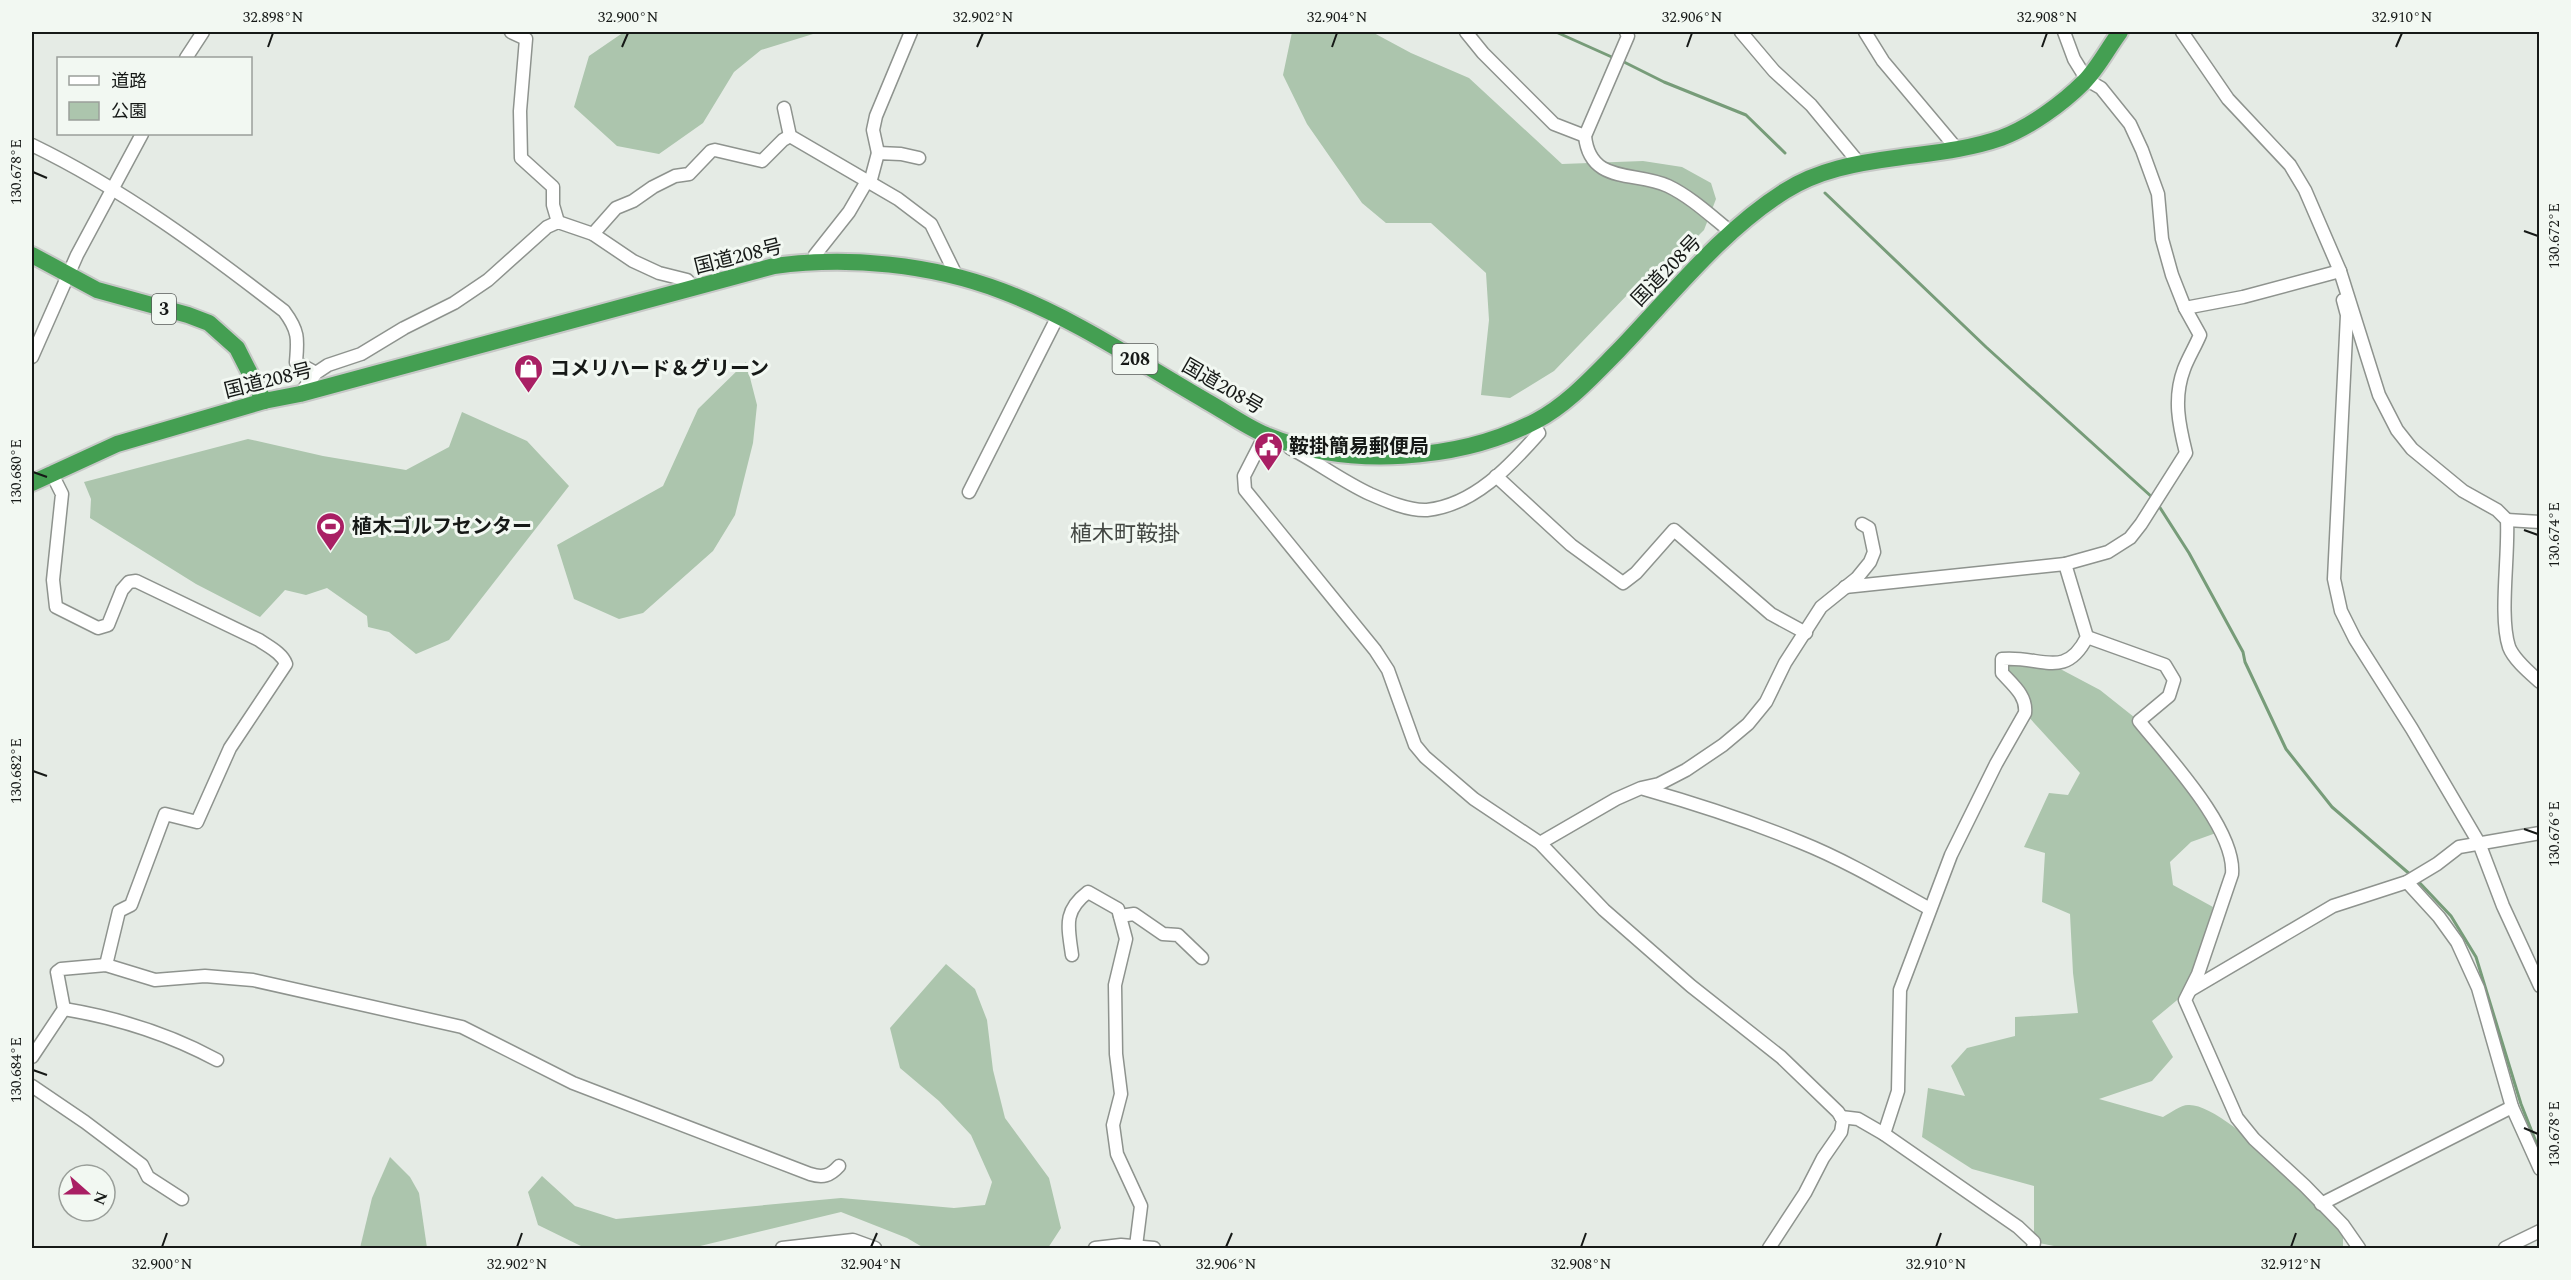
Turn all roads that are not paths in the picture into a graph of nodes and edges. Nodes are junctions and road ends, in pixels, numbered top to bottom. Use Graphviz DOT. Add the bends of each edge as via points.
graph roads {
  1 [pos="203,32"];
  2 [pos="511,32"];
  3 [pos="911,32"];
  4 [pos="1466,32"];
  5 [pos="1626,32"];
  6 [pos="1741,32"];
  7 [pos="1865,32"];
  8 [pos="2064,32"];
  9 [pos="2120,32"];
  10 [pos="2182,32"];
  11 [pos="187,57"];
  12 [pos="2086,80"];
  13 [pos="784,108"];
  14 [pos="141,135"];
  15 [pos="790,136"];
  16 [pos="1585,136"];
  17 [pos="32,145"];
  18 [pos="1958,149"];
  19 [pos="878,153"];
  20 [pos="919,158"];
  21 [pos="1859,163"];
  22 [pos="868,182"];
  23 [pos="112,187"];
  24 [pos="558,222"];
  25 [pos="1731,232"];
  26 [pos="593,234"];
  27 [pos="32,255"];
  28 [pos="814,261"];
  29 [pos="2338,272"];
  30 [pos="68,276"];
  31 [pos="957,277"];
  32 [pos="694,288"];
  33 [pos="2185,308"];
  34 [pos="1058,316"];
  35 [pos="32,357"];
  36 [pos="316,373"];
  37 [pos="300,394"];
  38 [pos="264,401"];
  39 [pos="1533,423"];
  40 [pos="1265,435"];
  41 [pos="51,472"];
  42 [pos="1496,476"];
  43 [pos="32,483"];
  44 [pos="969,492"];
  45 [pos="2507,520"];
  46 [pos="2540,522"];
  47 [pos="1862,524"];
  48 [pos="2065,564"];
  49 [pos="1845,587"];
  50 [pos="1806,633"];
  51 [pos="2087,637"];
  52 [pos="2540,682"];
  53 [pos="1641,788"];
  54 [pos="2540,833"];
  55 [pos="1540,843"];
  56 [pos="2479,843"];
  57 [pos="2407,882"];
  58 [pos="1930,909"];
  59 [pos="1120,916"];
  60 [pos="1072,955"];
  61 [pos="1202,958"];
  62 [pos="106,966"];
  63 [pos="2540,986"];
  64 [pos="2188,991"];
  65 [pos="64,1008"];
  66 [pos="32,1058"];
  67 [pos="217,1060"];
  68 [pos="32,1086"];
  69 [pos="2512,1107"];
  70 [pos="1841,1117"];
  71 [pos="1884,1134"];
  72 [pos="839,1166"];
  73 [pos="2540,1169"];
  74 [pos="182,1199"];
  75 [pos="2321,1204"];
  76 [pos="2540,1231"];
  77 [pos="1136,1246"];
  78 [pos="782,1248"];
  79 [pos="875,1248"];
  80 [pos="1095,1248"];
  81 [pos="1154,1248"];
  82 [pos="1769,1248"];
  83 [pos="2033,1248"];
  84 [pos="2359,1248"];
  85 [pos="2505,1248"];
  1 -- 11 [label="street"];
  2 -- 24 [label="street" via="526,39 521,158 553,187"];
  3 -- 19 [label="street" via="876,116 873,130"];
  4 -- 16 [label="street" via="1554,124"];
  5 -- 16 [label="street" via="1628,36"];
  6 -- 21 [label="street" via="1774,71 1811,105"];
  7 -- 18 [label="street" via="1883,61"];
  8 -- 12 [label="street"];
  9 -- 12 [label="highway, 国道208号 / 208"];
  10 -- 29 [label="street" via="2228,99 2290,165 2306,190"];
  12 -- 18 [label="highway, 国道208号 / 208" via="2041,116 2003,137"];
  12 -- 33 [label="street" via="2101,88 2123,115 2142,150 2158,194 2162,238"];
  13 -- 15 [label="street"];
  14 -- 23 [label="street"];
  15 -- 22 [label="street"];
  15 -- 26 [label="street" via="762,161 711,151 689,174 675,176 616,208"];
  16 -- 25 [label="street" via="1586,149 1608,171 1666,185"];
  17 -- 23 [label="street"];
  18 -- 21 [label="highway, 国道208号 / 208"];
  19 -- 20 [label="street"];
  19 -- 22 [label="street"];
  21 -- 25 [label="highway, 国道208号 / 208" via="1819,174 1787,189"];
  22 -- 28 [label="street"];
  22 -- 31 [label="street" via="931,224"];
  23 -- 30 [label="street"];
  23 -- 36 [label="street" via="202,247 284,311 299,341 296,362"];
  24 -- 26 [label="street"];
  24 -- 36 [label="street" via="454,303 361,354"];
  25 -- 39 [label="highway, 国道208号 / 208" via="1590,380 1556,410"];
  26 -- 32 [label="street" via="633,261 687,280"];
  27 -- 30 [label="highway, 3"];
  28 -- 31 [label="highway, 国道208号 / 208"];
  28 -- 32 [label="highway, 国道208号 / 208" via="774,266"];
  29 -- 33 [label="street"];
  29 -- 45 [label="street" via="2379,395 2397,430 2412,449 2463,491"];
  29 -- 56 [label="street" via="2347,315 2334,579 2341,611"];
  30 -- 35 [label="street"];
  30 -- 38 [label="highway, 3" via="98,291 209,323 237,348"];
  31 -- 34 [label="highway, 国道208号 / 208" via="1003,291"];
  32 -- 37 [label="highway, 国道208号 / 208"];
  33 -- 48 [label="street" via="2200,335 2179,387 2177,413 2186,453 2130,538 2108,552"];
  34 -- 40 [label="highway, 国道208号 / 208"];
  34 -- 44 [label="street"];
  36 -- 37 [label="street"];
  37 -- 38 [label="highway, 国道208号 / 208"];
  38 -- 41 [label="highway, 国道208号 / 208" via="117,444"];
  39 -- 40 [label="highway, 国道208号 / 208" via="1459,448 1398,457 1321,451"];
  39 -- 42 [label="street" via="1539,434"];
  40 -- 42 [label="street" via="1370,494 1426,510 1472,493"];
  40 -- 55 [label="street" via="1244,476 1245,490 1375,650 1388,670 1415,745 1474,799"];
  41 -- 43 [label="highway, 国道208号 / 208"];
  41 -- 62 [label="street" via="62,494 53,580 56,607 98,628 108,625 122,590 136,581 259,640 286,664 230,747 197,822 165,814 131,905 119,911"];
  42 -- 50 [label="street" via="1571,545 1615,579 1623,583 1636,573 1674,530 1771,614"];
  45 -- 46 [label="street"];
  45 -- 52 [label="street" via="2505,618 2510,648"];
  47 -- 49 [label="street" via="1869,528 1874,552 1857,578"];
  48 -- 49 [label="street"];
  48 -- 51 [label="street"];
  49 -- 50 [label="street" via="1821,608"];
  50 -- 53 [label="street" via="1785,663 1766,702 1748,724 1686,770"];
  51 -- 58 [label="street" via="2079,653 2063,663 2002,659 2002,673 2019,690 2026,705 2025,714 1951,855"];
  51 -- 64 [label="street" via="2165,666 2171,672 2175,680 2169,696 2139,721 2203,800 2233,863 2201,964"];
  53 -- 55 [label="street"];
  53 -- 58 [label="street" via="1800,842"];
  54 -- 56 [label="street"];
  55 -- 70 [label="street" via="1604,910 1781,1057"];
  56 -- 57 [label="street" via="2459,847"];
  56 -- 63 [label="street"];
  57 -- 64 [label="street" via="2333,906"];
  57 -- 69 [label="street" via="2457,942 2478,988"];
  58 -- 71 [label="street" via="1900,990 1898,1091"];
  59 -- 60 [label="street" via="1118,909 1088,892 1074,903 1067,925"];
  59 -- 61 [label="street" via="1134,914 1163,934 1178,935"];
  59 -- 77 [label="street" via="1126,939 1115,985 1121,1094 1113,1125 1117,1154 1141,1206"];
  62 -- 65 [label="street" via="57,972"];
  62 -- 72 [label="street" via="155,980 205,976 253,980 462,1027 573,1083 810,1174 826,1176"];
  64 -- 75 [label="street" via="2185,1000 2237,1118"];
  65 -- 66 [label="street"];
  65 -- 67 [label="street" via="128,1021"];
  68 -- 74 [label="street" via="142,1164 148,1177"];
  69 -- 73 [label="street"];
  69 -- 75 [label="street"];
  70 -- 71 [label="street" via="1858,1119"];
  70 -- 82 [label="street" via="1841,1132"];
  71 -- 83 [label="street" via="2018,1227 2034,1242"];
  75 -- 84 [label="street"];
  76 -- 85 [label="street"];
  77 -- 80 [label="street"];
  77 -- 81 [label="street"];
  78 -- 79 [label="street" via="853,1240"];
}
